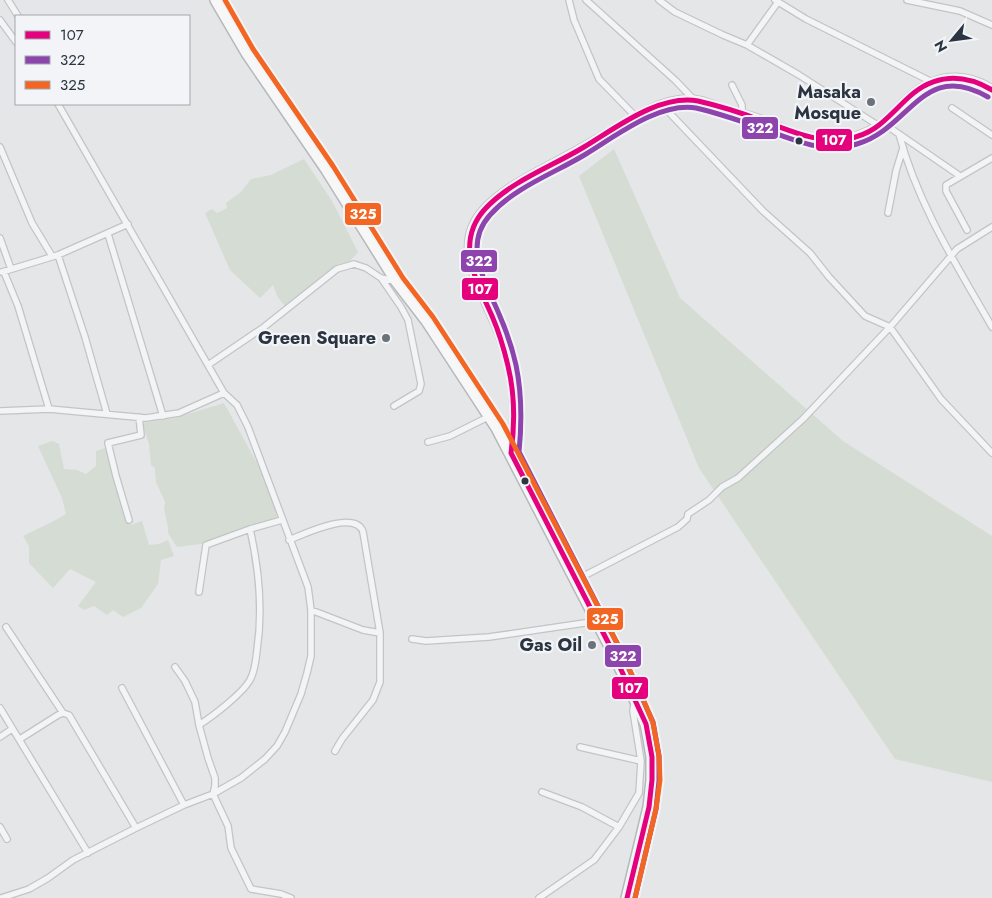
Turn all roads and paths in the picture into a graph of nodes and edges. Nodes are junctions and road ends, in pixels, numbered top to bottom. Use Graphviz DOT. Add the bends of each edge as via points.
graph roads {
  1 [pos="8,0"];
  2 [pos="216,0"];
  3 [pos="569,0"];
  4 [pos="586,0"];
  5 [pos="660,0"];
  6 [pos="907,0"];
  7 [pos="776,1"];
  8 [pos="923,1"];
  9 [pos="17,15"];
  10 [pos="0,20"];
  11 [pos="992,25"];
  12 [pos="15,41"];
  13 [pos="747,45"];
  14 [pos="932,82"];
  15 [pos="732,85"];
  16 [pos="992,90"];
  17 [pos="694,100"];
  18 [pos="662,104"];
  19 [pos="59,105"];
  20 [pos="952,108"];
  21 [pos="742,113"];
  22 [pos="636,117"];
  23 [pos="881,124"];
  24 [pos="899,134"];
  25 [pos="992,135"];
  26 [pos="0,147"];
  27 [pos="903,148"];
  28 [pos="991,160"];
  29 [pos="960,176"];
  30 [pos="888,213"];
  31 [pos="128,224"];
  32 [pos="992,228"];
  33 [pos="967,230"];
  34 [pos="108,234"];
  35 [pos="0,238"];
  36 [pos="55,256"];
  37 [pos="951,256"];
  38 [pos="11,269"];
  39 [pos="2,272"];
  40 [pos="381,278"];
  41 [pos="397,282"];
  42 [pos="890,327"];
  43 [pos="992,327"];
  44 [pos="208,365"];
  45 [pos="224,393"];
  46 [pos="394,406"];
  47 [pos="49,408"];
  48 [pos="0,411"];
  49 [pos="107,414"];
  50 [pos="163,416"];
  51 [pos="490,416"];
  52 [pos="139,417"];
  53 [pos="428,442"];
  54 [pos="511,453"];
  55 [pos="992,453"];
  56 [pos="130,520"];
  57 [pos="282,520"];
  58 [pos="250,529"];
  59 [pos="289,540"];
  60 [pos="576,580"];
  61 [pos="199,592"];
  62 [pos="311,610"];
  63 [pos="598,621"];
  64 [pos="6,627"];
  65 [pos="380,633"];
  66 [pos="412,640"];
  67 [pos="175,666"];
  68 [pos="122,688"];
  69 [pos="634,697"];
  70 [pos="0,708"];
  71 [pos="63,713"];
  72 [pos="199,725"];
  73 [pos="12,729"];
  74 [pos="0,737"];
  75 [pos="20,739"];
  76 [pos="580,747"];
  77 [pos="335,751"];
  78 [pos="641,761"];
  79 [pos="542,792"];
  80 [pos="213,794"];
  81 [pos="184,805"];
  82 [pos="0,827"];
  83 [pos="619,827"];
  84 [pos="136,828"];
  85 [pos="7,839"];
  86 [pos="88,853"];
  87 [pos="1,898"];
  88 [pos="291,898"];
  89 [pos="539,898"];
  90 [pos="627,898"];
  1 -- 9 [label="street"];
  2 -- 41 [label="highway" via="247,54 317,155"];
  3 -- 22 [label="street" via="599,79"];
  4 -- 17 [label="street"];
  5 -- 13 [label="street" via="675,12"];
  6 -- 8 [label="street"];
  7 -- 13 [label="street"];
  7 -- 14 [label="street"];
  8 -- 11 [label="street" via="960,11"];
  10 -- 12 [label="street"];
  13 -- 23 [label="street"];
  14 -- 16 [label="main road" via="956,78 971,80"];
  14 -- 23 [label="main road" via="911,96"];
  15 -- 21 [label="street"];
  17 -- 18 [label="main road"];
  17 -- 21 [label="main road"];
  18 -- 22 [label="main road"];
  18 -- 42 [label="street" via="763,211 810,253 865,316"];
  19 -- 31 [label="street"];
  20 -- 25 [label="street"];
  21 -- 23 [label="main road" via="804,137 826,140 853,137"];
  22 -- 54 [label="main road" via="504,194 483,211 472,232 469,249 473,273 498,329 511,375 515,430"];
  23 -- 24 [label="street"];
  24 -- 27 [label="street"];
  24 -- 29 [label="street"];
  26 -- 36 [label="street" via="32,223"];
  27 -- 30 [label="street"];
  27 -- 37 [label="street" via="931,221"];
  28 -- 29 [label="street"];
  29 -- 33 [label="street" via="946,185 946,191"];
  31 -- 34 [label="street"];
  31 -- 44 [label="street"];
  32 -- 37 [label="street" via="962,245"];
  34 -- 36 [label="street"];
  34 -- 50 [label="street"];
  35 -- 38 [label="street"];
  36 -- 38 [label="street"];
  36 -- 49 [label="street" via="85,336"];
  37 -- 42 [label="street"];
  37 -- 43 [label="street"];
  38 -- 39 [label="street"];
  39 -- 47 [label="street" via="18,306"];
  40 -- 41 [label="street"];
  40 -- 44 [label="street" via="354,264 337,269 264,328"];
  40 -- 46 [label="street" via="408,320 421,384 419,391"];
  41 -- 51 [label="highway"];
  42 -- 55 [label="street" via="941,399"];
  42 -- 60 [label="street" via="803,419 738,478 688,514 678,527"];
  44 -- 45 [label="street"];
  45 -- 50 [label="street" via="180,413"];
  45 -- 57 [label="street" via="237,406 248,427"];
  47 -- 48 [label="street"];
  47 -- 49 [label="street"];
  49 -- 52 [label="street"];
  50 -- 52 [label="street"];
  51 -- 53 [label="street" via="450,436"];
  51 -- 54 [label="highway"];
  52 -- 56 [label="street" via="142,435 108,443"];
  54 -- 60 [label="highway"];
  57 -- 58 [label="street"];
  57 -- 59 [label="street"];
  58 -- 61 [label="street" via="206,545"];
  58 -- 72 [label="street" via="261,600 253,672 246,684"];
  59 -- 62 [label="street" via="308,587"];
  59 -- 65 [label="street" via="342,522 360,526"];
  60 -- 63 [label="highway"];
  62 -- 65 [label="street"];
  62 -- 80 [label="street" via="307,673 302,694 285,732 277,746 255,768"];
  63 -- 66 [label="street" via="489,637"];
  63 -- 69 [label="highway"];
  64 -- 71 [label="street"];
  65 -- 77 [label="street" via="378,690"];
  67 -- 72 [label="street" via="196,702"];
  68 -- 81 [label="street"];
  69 -- 78 [label="street" via="633,711"];
  69 -- 90 [label="highway" via="646,724 652,780 649,807"];
  70 -- 73 [label="street"];
  71 -- 75 [label="street"];
  71 -- 84 [label="street" via="75,723"];
  72 -- 80 [label="street" via="215,778"];
  73 -- 74 [label="street"];
  73 -- 75 [label="street"];
  75 -- 86 [label="street"];
  76 -- 78 [label="street"];
  78 -- 83 [label="street" via="639,793"];
  79 -- 83 [label="street" via="582,807"];
  80 -- 81 [label="street"];
  80 -- 88 [label="street" via="228,826 232,848 252,889"];
  81 -- 84 [label="street"];
  82 -- 85 [label="street"];
  83 -- 89 [label="street" via="591,863"];
  84 -- 86 [label="street"];
  86 -- 87 [label="street" via="29,889"];
}
